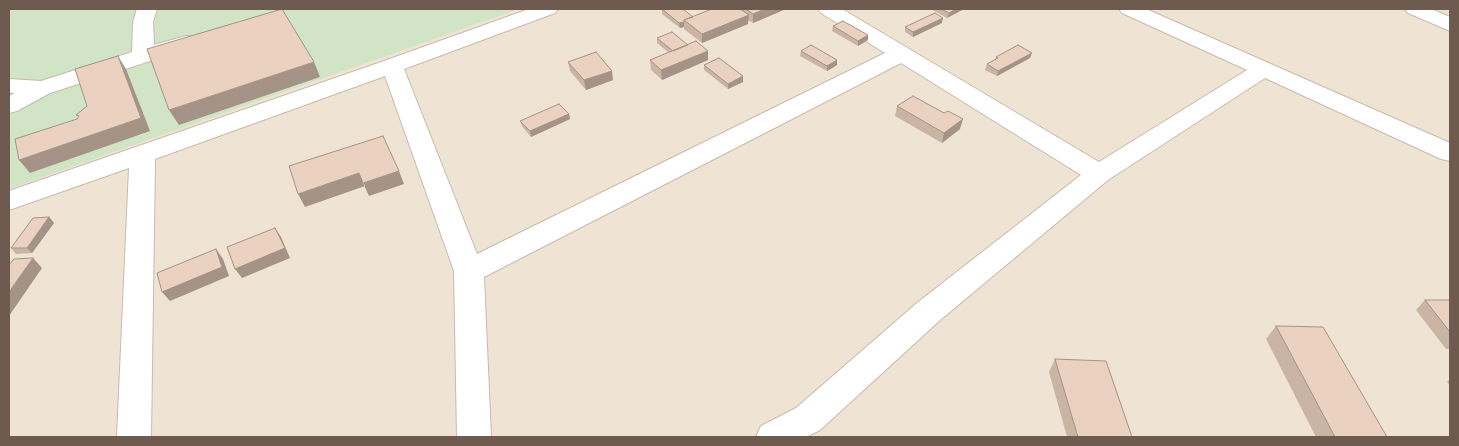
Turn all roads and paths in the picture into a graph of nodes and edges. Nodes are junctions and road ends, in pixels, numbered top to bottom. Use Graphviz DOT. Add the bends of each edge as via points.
graph roads {
  1 [pos="147,9"];
  2 [pos="548,9"];
  3 [pos="828,9"];
  4 [pos="1129,9"];
  5 [pos="1415,9"];
  6 [pos="1450,25"];
  7 [pos="206,35"];
  8 [pos="903,53"];
  9 [pos="143,56"];
  10 [pos="392,66"];
  11 [pos="1264,69"];
  12 [pos="9,86"];
  13 [pos="42,88"];
  14 [pos="9,106"];
  15 [pos="1450,153"];
  16 [pos="142,154"];
  17 [pos="1098,174"];
  18 [pos="9,201"];
  19 [pos="469,271"];
  20 [pos="134,437"];
  21 [pos="474,437"];
  22 [pos="773,437"];
  1 -- 9 [label="street" via="143,22"];
  2 -- 10 [label="street"];
  3 -- 8 [label="street"];
  4 -- 11 [label="street"];
  5 -- 6 [label="street"];
  7 -- 9 [label="street"];
  8 -- 17 [label="street"];
  8 -- 19 [label="street"];
  9 -- 13 [label="street"];
  10 -- 16 [label="street"];
  10 -- 19 [label="street"];
  11 -- 15 [label="street"];
  11 -- 17 [label="street"];
  12 -- 13 [label="street"];
  13 -- 14 [label="street"];
  16 -- 18 [label="street"];
  16 -- 20 [label="street"];
  17 -- 22 [label="street" via="928,312 808,419"];
  19 -- 21 [label="street"];
}
